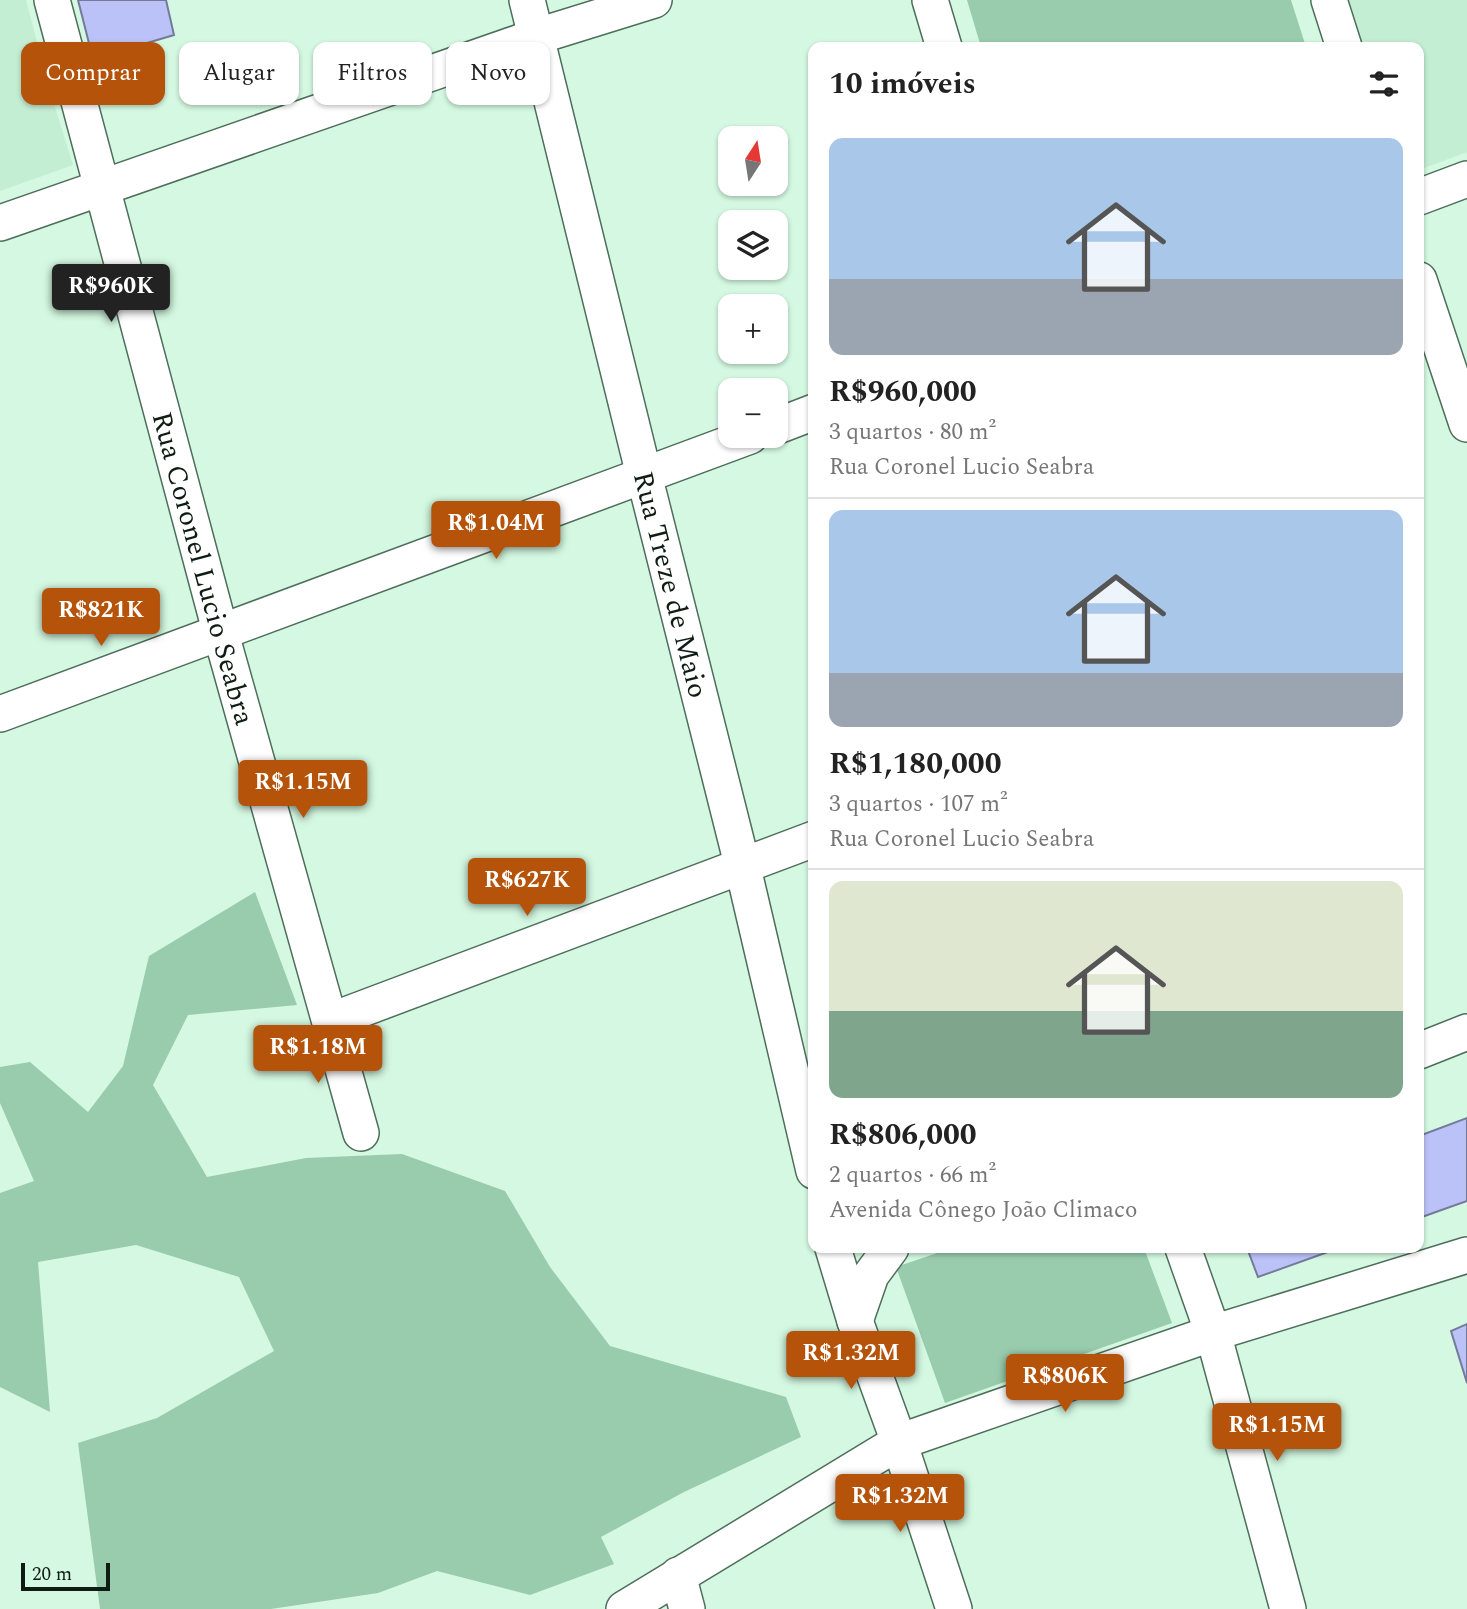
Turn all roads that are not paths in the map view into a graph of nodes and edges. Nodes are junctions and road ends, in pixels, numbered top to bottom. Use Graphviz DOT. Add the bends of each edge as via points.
graph roads {
  1 [pos="52,0"];
  2 [pos="527,0"];
  3 [pos="654,0"];
  4 [pos="930,0"];
  5 [pos="1328,0"];
  6 [pos="537,36"];
  7 [pos="943,42"];
  8 [pos="1342,42"];
  9 [pos="1467,179"];
  10 [pos="103,186"];
  11 [pos="1424,195"];
  12 [pos="0,223"];
  13 [pos="1424,295"];
  14 [pos="808,414"];
  15 [pos="788,422"];
  16 [pos="1467,424"];
  17 [pos="718,448"];
  18 [pos="644,475"];
  19 [pos="221,634"];
  20 [pos="0,714"];
  21 [pos="808,841"];
  22 [pos="744,868"];
  23 [pos="330,1021"];
  24 [pos="1467,1032"];
  25 [pos="1424,1049"];
  26 [pos="361,1133"];
  27 [pos="808,1145"];
  28 [pos="835,1253"];
  29 [pos="887,1253"];
  30 [pos="1185,1253"];
  31 [pos="1467,1255"];
  32 [pos="855,1321"];
  33 [pos="1213,1333"];
  34 [pos="899,1442"];
  35 [pos="678,1575"];
  36 [pos="624,1609"];
  37 [pos="687,1609"];
  38 [pos="954,1609"];
  39 [pos="1288,1609"];
  1 -- 10 [label="street, Rua Coronel Lucio Seabra"];
  2 -- 6 [label="street, Rua Treze de Maio"];
  3 -- 6 [label="street"];
  4 -- 7 [label="street"];
  5 -- 8 [label="street"];
  6 -- 10 [label="street"];
  6 -- 18 [label="street, Rua Treze de Maio"];
  9 -- 11 [label="street"];
  10 -- 12 [label="street"];
  10 -- 19 [label="street, Rua Coronel Lucio Seabra"];
  13 -- 16 [label="street"];
  14 -- 15 [label="street"];
  17 -- 18 [label="street"];
  18 -- 19 [label="street"];
  18 -- 22 [label="street, Rua Treze de Maio"];
  19 -- 20 [label="street"];
  19 -- 23 [label="street, Rua Coronel Lucio Seabra"];
  21 -- 22 [label="street"];
  22 -- 23 [label="street"];
  22 -- 27 [label="street, Rua Treze de Maio"];
  23 -- 26 [label="street, Rua Coronel Lucio Seabra"];
  24 -- 25 [label="street"];
  28 -- 32 [label="street"];
  29 -- 32 [label="street" via="872,1275"];
  30 -- 33 [label="street"];
  31 -- 33 [label="street"];
  32 -- 34 [label="street"];
  33 -- 34 [label="street"];
  33 -- 39 [label="street"];
  34 -- 35 [label="street"];
  34 -- 38 [label="street"];
  35 -- 36 [label="street"];
  35 -- 37 [label="street"];
}
